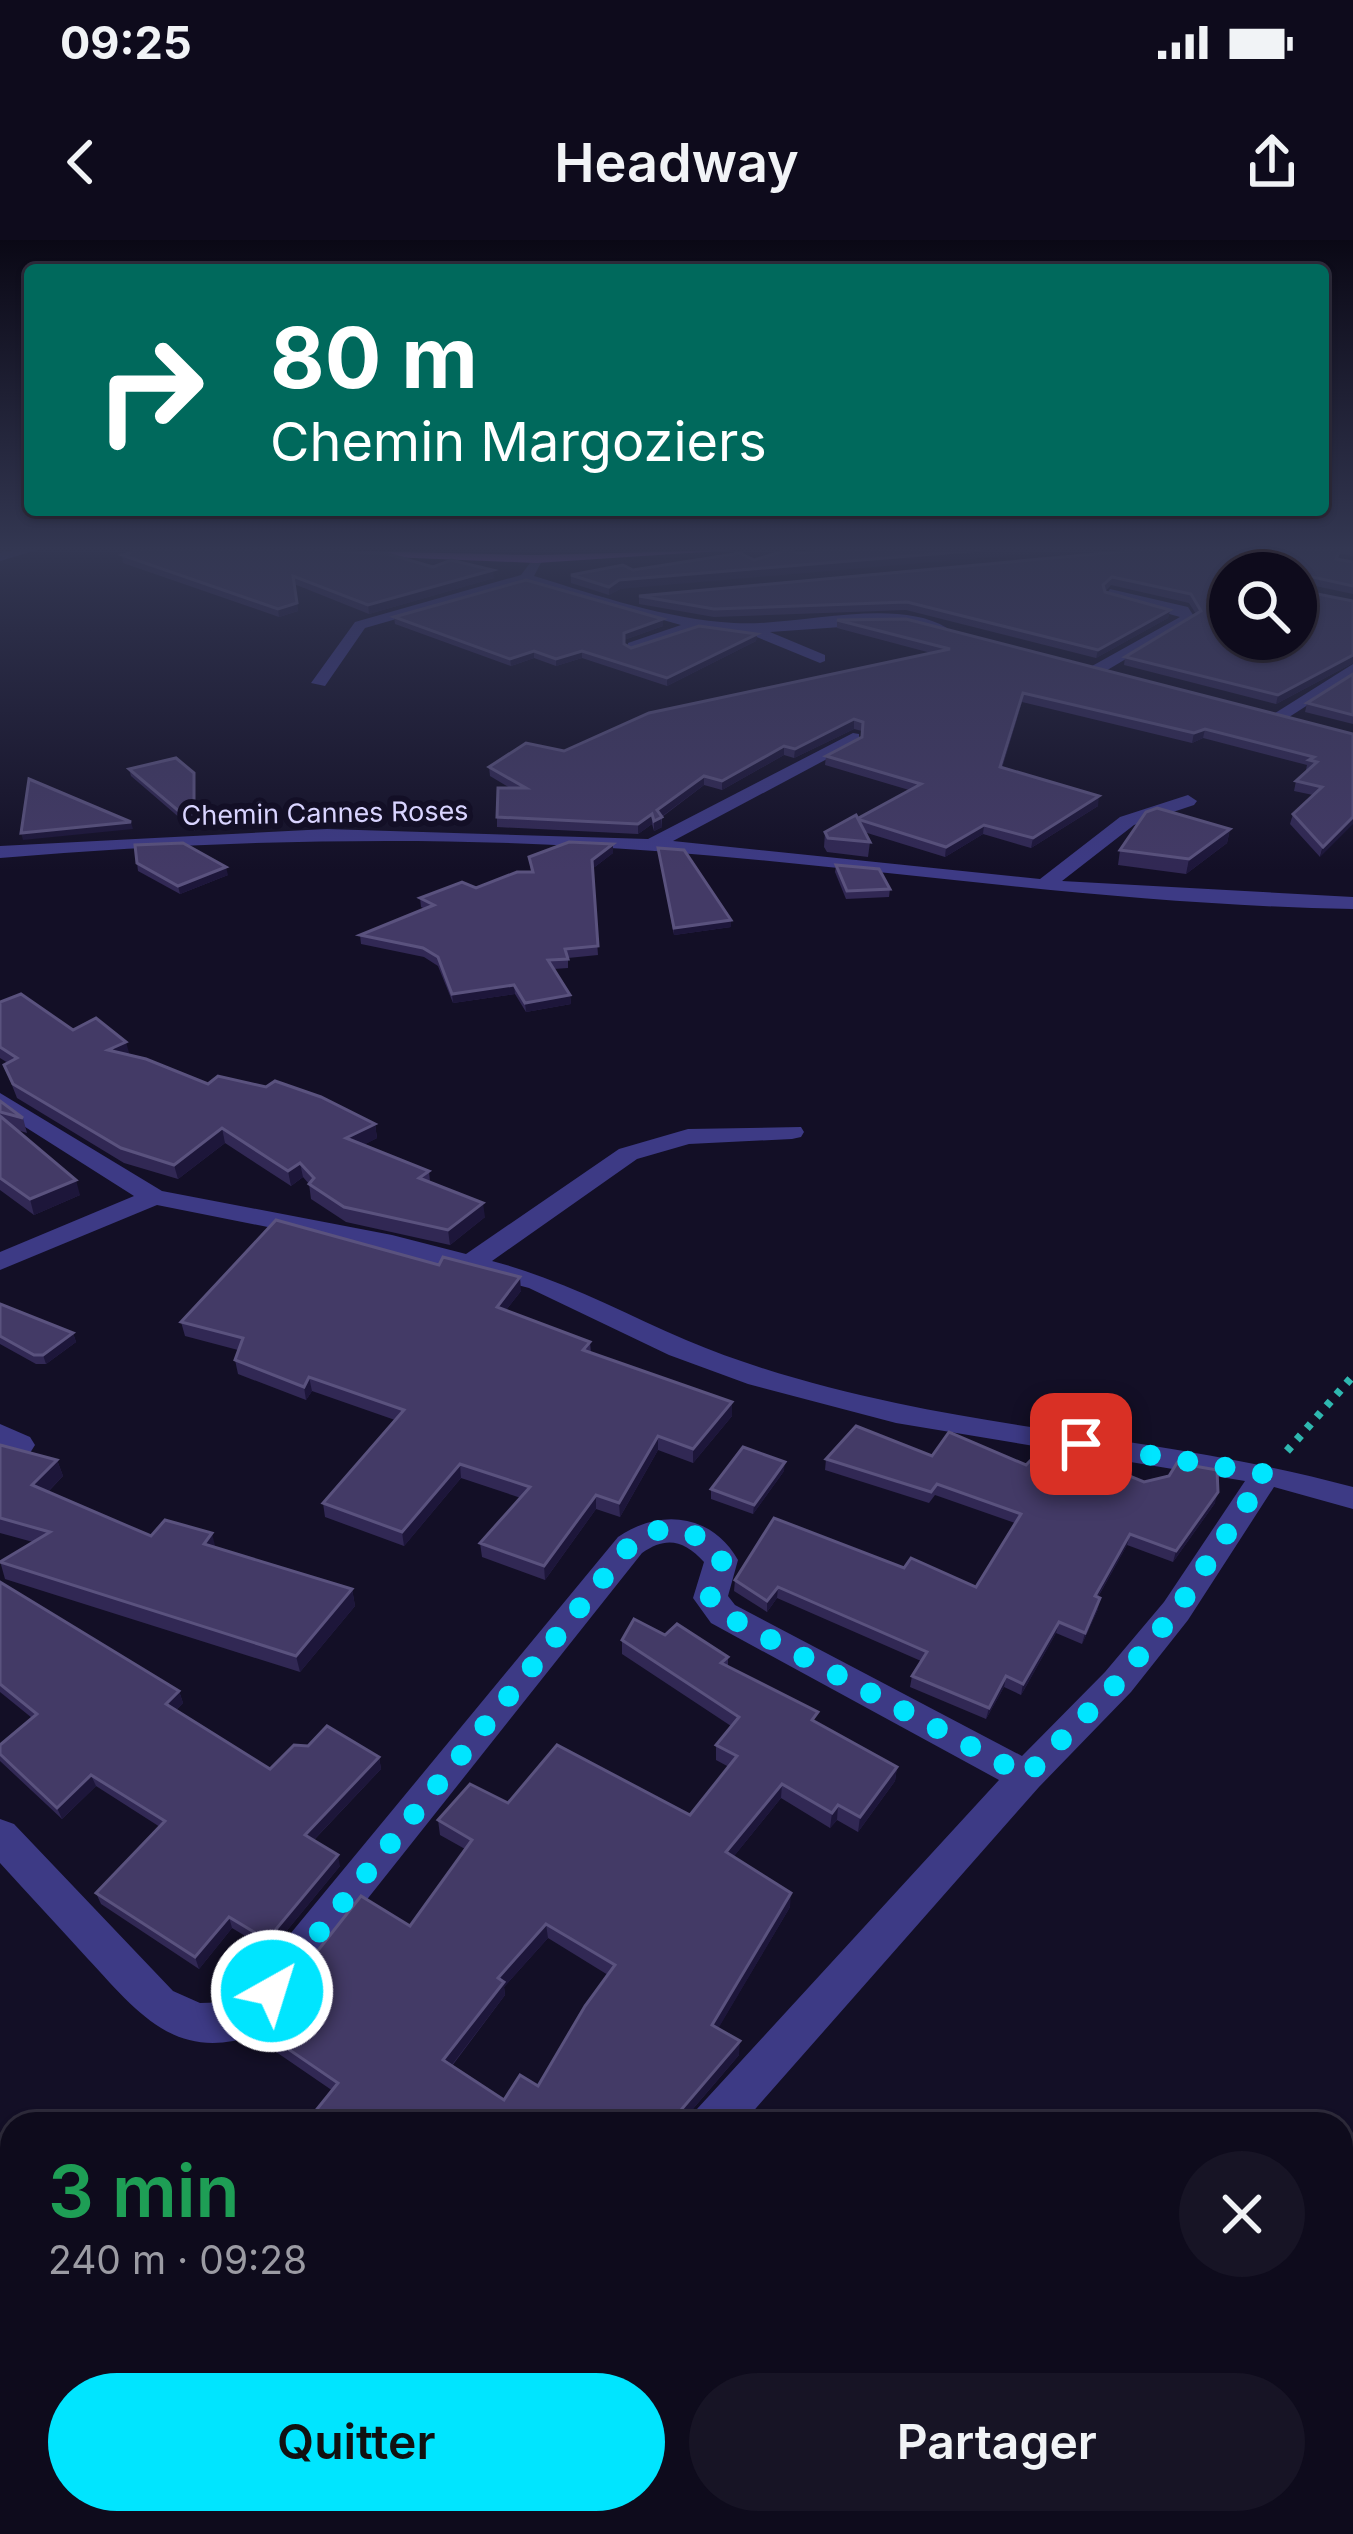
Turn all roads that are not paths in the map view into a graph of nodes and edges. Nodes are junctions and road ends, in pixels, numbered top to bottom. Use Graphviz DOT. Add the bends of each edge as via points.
graph roads {
  1 [pos="337,657"];
  2 [pos="1118,657"];
  3 [pos="1077,663"];
  4 [pos="1098,668"];
  5 [pos="1353,669"];
  6 [pos="1121,674"];
  7 [pos="319,683"];
  8 [pos="1257,710"];
  9 [pos="853,738"];
  10 [pos="1188,801"];
  11 [pos="650,845"];
  12 [pos="0,852"];
  13 [pos="1046,885"];
  14 [pos="1353,903"];
  15 [pos="0,1100"];
  16 [pos="792,1132"];
  17 [pos="154,1197"];
  18 [pos="0,1262"];
  19 [pos="470,1264"];
  20 [pos="1266,1474"];
  21 [pos="1353,1498"];
  22 [pos="1026,1776"];
  23 [pos="0,1836"];
  24 [pos="724,2112"];
  1 -- 7 [label="street"];
  2 -- 4 [label="street"];
  3 -- 4 [label="street"];
  4 -- 6 [label="street"];
  5 -- 8 [label="street" via="1289,718"];
  9 -- 11 [label="street, Chemin Cannes Roses"];
  10 -- 13 [label="street" via="1127,821"];
  11 -- 12 [label="street, Chemin Cannes Roses" via="353,835"];
  11 -- 13 [label="street, Chemin Cannes Roses"];
  13 -- 14 [label="street, Chemin Cannes Roses"];
  15 -- 17 [label="street"];
  16 -- 19 [label="street" via="654,1143"];
  17 -- 18 [label="street"];
  17 -- 19 [label="street"];
  19 -- 20 [label="street" via="539,1282 679,1348 824,1396"];
  20 -- 21 [label="street"];
  20 -- 22 [label="street" via="1176,1611"];
  22 -- 23 [label="street" via="723,1614 710,1598 722,1560 692,1532 668,1529 645,1532 630,1545 245,2019 206,2027 158,2005"];
  22 -- 24 [label="street"];
}
